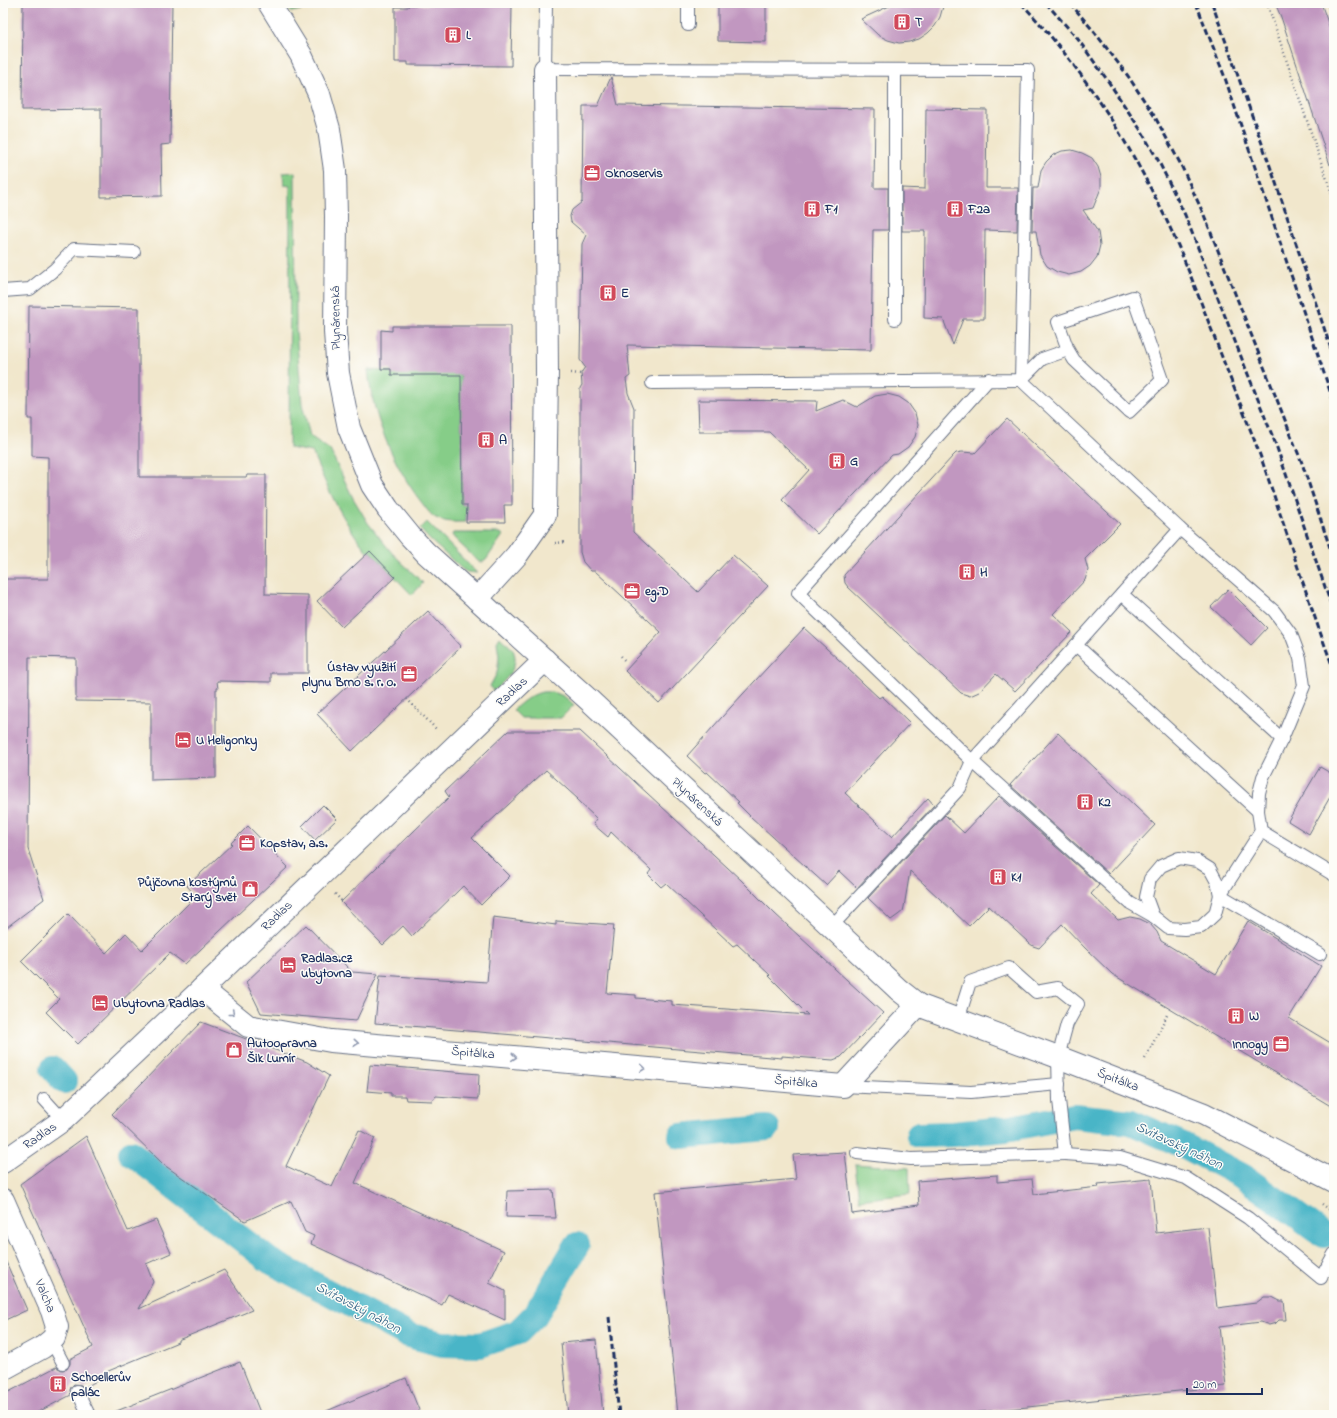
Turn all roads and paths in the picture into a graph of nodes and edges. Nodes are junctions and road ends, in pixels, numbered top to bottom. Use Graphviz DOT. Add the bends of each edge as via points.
graph roads {
  1 [pos="270,3"];
  2 [pos="546,3"];
  3 [pos="688,3"];
  4 [pos="1267,3"];
  5 [pos="688,25"];
  6 [pos="545,70"];
  7 [pos="895,71"];
  8 [pos="1334,200"];
  9 [pos="134,252"];
  10 [pos="3,291"];
  11 [pos="895,319"];
  12 [pos="1068,350"];
  13 [pos="566,373"];
  14 [pos="581,374"];
  15 [pos="989,379"];
  16 [pos="1021,380"];
  17 [pos="652,383"];
  18 [pos="1180,529"];
  19 [pos="566,542"];
  20 [pos="551,544"];
  21 [pos="1122,594"];
  22 [pos="477,599"];
  23 [pos="1076,645"];
  24 [pos="621,656"];
  25 [pos="545,660"];
  26 [pos="625,661"];
  27 [pos="406,699"];
  28 [pos="438,730"];
  29 [pos="1282,739"];
  30 [pos="972,761"];
  31 [pos="1258,811"];
  32 [pos="1261,831"];
  33 [pos="1334,875"];
  34 [pos="1220,895"];
  35 [pos="1153,916"];
  36 [pos="831,927"];
  37 [pos="1320,954"];
  38 [pos="202,989"];
  39 [pos="918,1005"];
  40 [pos="1167,1015"];
  41 [pos="958,1020"];
  42 [pos="1058,1057"];
  43 [pos="1145,1059"];
  44 [pos="1059,1084"];
  45 [pos="843,1086"];
  46 [pos="44,1099"];
  47 [pos="62,1120"];
  48 [pos="857,1153"];
  49 [pos="1065,1154"];
  50 [pos="3,1162"];
  51 [pos="1334,1181"];
  52 [pos="3,1200"];
  53 [pos="1334,1254"];
  54 [pos="54,1333"];
  55 [pos="63,1363"];
  56 [pos="3,1369"];
  57 [pos="78,1391"];
  58 [pos="89,1415"];
  1 -- 22 [label="street, Plynárenská" via="301,55 319,94 329,129 335,178 335,332 338,373 349,428 372,485 388,509 426,553"];
  2 -- 6 [label="lane"];
  3 -- 5 [label="lane"];
  4 -- 8 [label="path"];
  6 -- 7 [label="lane"];
  6 -- 22 [label="street" via="547,373 544,515 517,555"];
  7 -- 11 [label="lane"];
  7 -- 16 [label="lane" via="1028,70"];
  9 -- 10 [label="lane" via="74,249 55,269 30,289"];
  12 -- 12 [label="lane" via="1058,322 1132,297 1162,380 1129,412 1074,360"];
  12 -- 16 [label="lane" via="1042,359"];
  13 -- 14 [label="path"];
  15 -- 16 [label="lane"];
  15 -- 17 [label="lane"];
  15 -- 30 [label="lane" via="798,593"];
  16 -- 18 [label="lane"];
  18 -- 21 [label="lane"];
  18 -- 29 [label="lane" via="1274,611 1291,634 1300,658 1304,686"];
  19 -- 20 [label="path"];
  21 -- 23 [label="lane"];
  21 -- 29 [label="lane"];
  22 -- 25 [label="street, Plynárenská"];
  23 -- 30 [label="lane"];
  23 -- 31 [label="lane"];
  24 -- 26 [label="path"];
  25 -- 36 [label="street, Plynárenská"];
  25 -- 38 [label="street, Radlas"];
  27 -- 28 [label="path"];
  29 -- 31 [label="lane" via="1263,777"];
  30 -- 35 [label="lane" via="1130,903"];
  30 -- 36 [label="lane" via="960,788"];
  31 -- 32 [label="lane"];
  32 -- 33 [label="lane"];
  32 -- 34 [label="lane"];
  34 -- 35 [label="lane" via="1215,914 1202,927 1168,928"];
  34 -- 35 [label="lane" via="1210,869 1197,860 1179,858 1161,866 1150,879 1146,897"];
  34 -- 37 [label="lane"];
  36 -- 39 [label="street, Plynárenská"];
  38 -- 45 [label="street, Špitálka, one-way" via="248,1026 331,1041"];
  38 -- 47 [label="street, Radlas"];
  39 -- 41 [label="street, Špitálka"];
  39 -- 45 [label="street"];
  40 -- 43 [label="path"];
  41 -- 42 [label="street, Špitálka"];
  41 -- 42 [label="lane" via="970,982 1009,968 1036,992 1058,988 1078,1004 1067,1024"];
  42 -- 44 [label="lane"];
  42 -- 51 [label="street, Špitálka" via="1204,1114"];
  44 -- 45 [label="lane" via="971,1092"];
  44 -- 49 [label="lane"];
  46 -- 47 [label="lane"];
  47 -- 50 [label="street, Radlas"];
  48 -- 49 [label="lane" via="911,1159"];
  49 -- 53 [label="lane" via="1120,1158 1186,1178 1248,1218 1322,1278"];
  52 -- 54 [label="street, Valcha" via="52,1311"];
  54 -- 55 [label="lane"];
  54 -- 56 [label="street" via="43,1347"];
  57 -- 58 [label="lane"];
}
